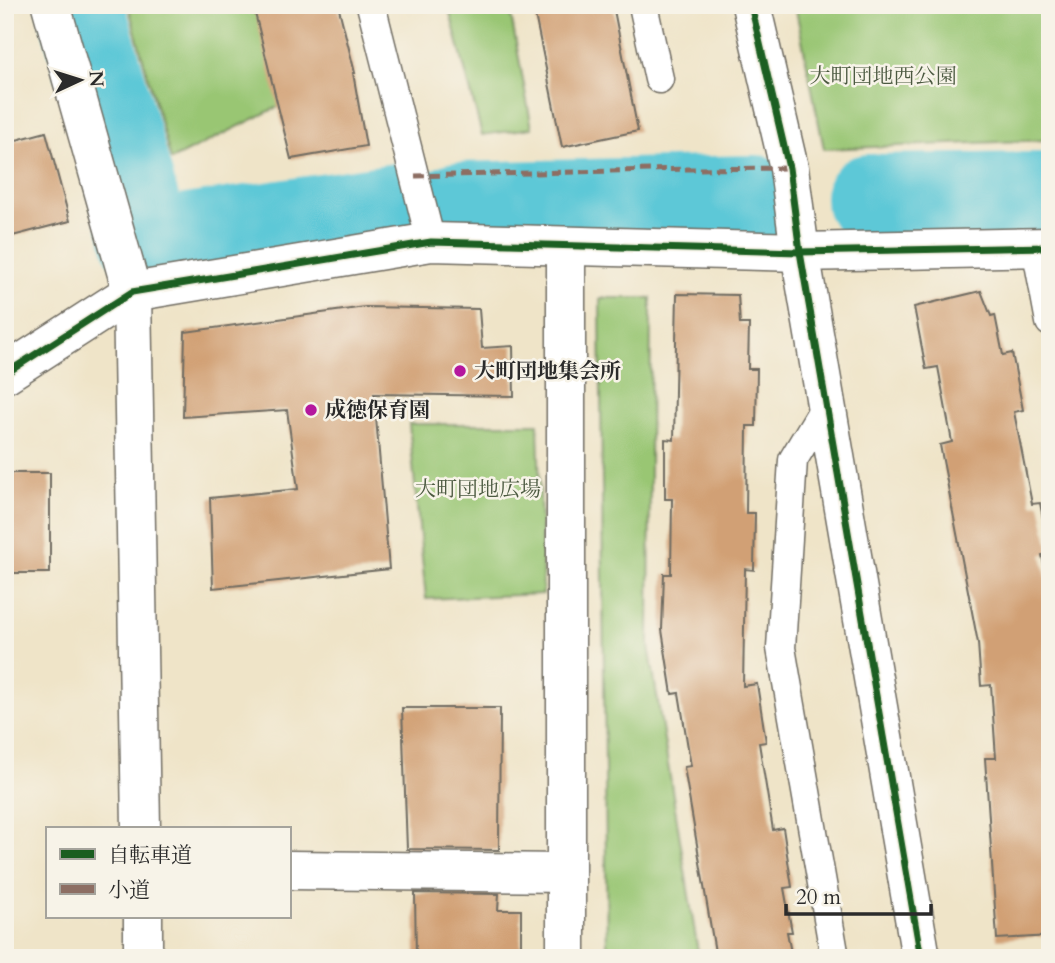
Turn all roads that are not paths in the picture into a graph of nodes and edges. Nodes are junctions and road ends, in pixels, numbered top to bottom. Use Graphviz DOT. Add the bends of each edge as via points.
graph roads {
  1 [pos="51,5"];
  2 [pos="371,5"];
  3 [pos="643,5"];
  4 [pos="751,5"];
  5 [pos="659,79"];
  6 [pos="431,242"];
  7 [pos="566,247"];
  8 [pos="1043,247"];
  9 [pos="800,252"];
  10 [pos="132,292"];
  11 [pos="1050,322"];
  12 [pos="5,374"];
  13 [pos="826,405"];
  14 [pos="141,827"];
  15 [pos="290,870"];
  16 [pos="565,873"];
  17 [pos="143,918"];
  18 [pos="143,958"];
  19 [pos="566,958"];
  20 [pos="835,958"];
  21 [pos="921,958"];
  1 -- 10 [label="street"];
  2 -- 6 [label="lane"];
  3 -- 5 [label="lane"];
  4 -- 9 [label="street" via="789,168"];
  6 -- 7 [label="street"];
  6 -- 10 [label="street"];
  7 -- 9 [label="street"];
  7 -- 16 [label="street"];
  8 -- 9 [label="street"];
  8 -- 11 [label="lane"];
  9 -- 13 [label="street"];
  10 -- 12 [label="street"];
  10 -- 14 [label="street"];
  13 -- 20 [label="lane" via="793,460 780,648"];
  13 -- 21 [label="street"];
  15 -- 16 [label="street"];
  16 -- 19 [label="street"];
  17 -- 18 [label="street"];
}
